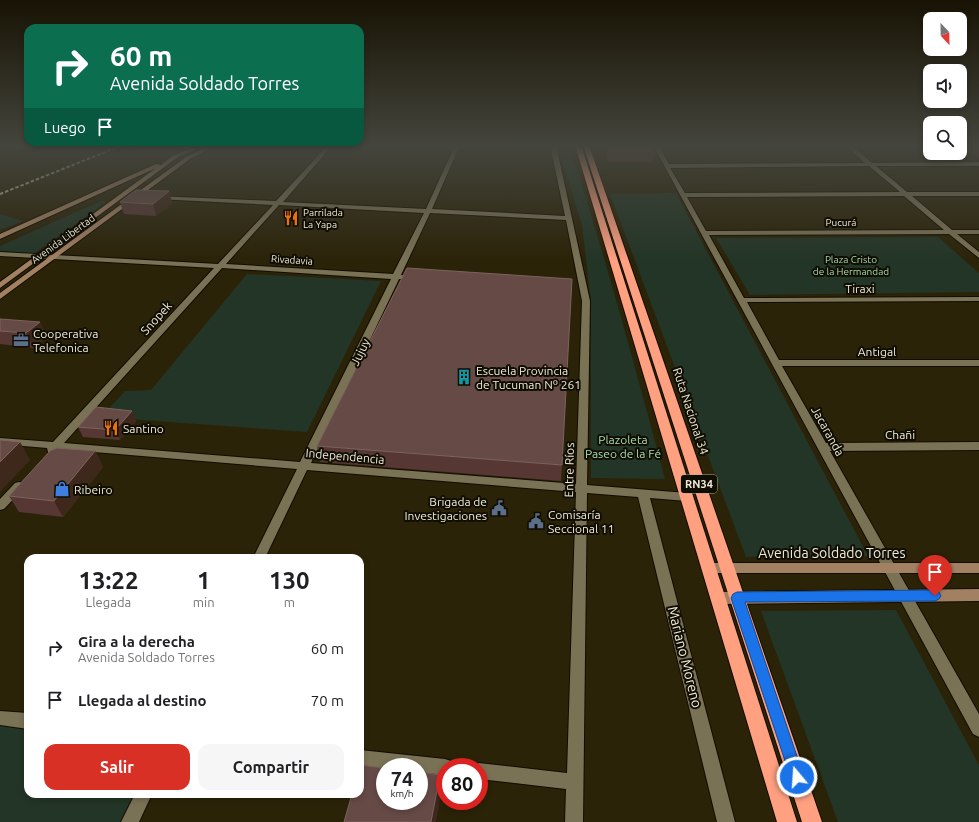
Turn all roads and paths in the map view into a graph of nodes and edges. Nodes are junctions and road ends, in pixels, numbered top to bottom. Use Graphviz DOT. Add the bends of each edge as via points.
graph roads {
  1 [pos="116,183"];
  2 [pos="140,183"];
  3 [pos="154,183"];
  4 [pos="296,183"];
  5 [pos="441,183"];
  6 [pos="560,183"];
  7 [pos="590,183"];
  8 [pos="598,183"];
  9 [pos="675,183"];
  10 [pos="892,183"];
  11 [pos="93,194"];
  12 [pos="979,194"];
  13 [pos="906,195"];
  14 [pos="123,196"];
  15 [pos="137,196"];
  16 [pos="145,196"];
  17 [pos="682,196"];
  18 [pos="153,197"];
  19 [pos="278,203"];
  20 [pos="428,211"];
  21 [pos="567,218"];
  22 [pos="950,232"];
  23 [pos="979,232"];
  24 [pos="703,233"];
  25 [pos="0,237"];
  26 [pos="0,254"];
  27 [pos="41,256"];
  28 [pos="57,256"];
  29 [pos="979,256"];
  30 [pos="220,266"];
  31 [pos="397,277"];
  32 [pos="420,278"];
  33 [pos="0,286"];
  34 [pos="0,297"];
  35 [pos="979,299"];
  36 [pos="740,300"];
  37 [pos="775,363"];
  38 [pos="979,363"];
  39 [pos="0,441"];
  40 [pos="56,445"];
  41 [pos="979,446"];
  42 [pos="822,447"];
  43 [pos="46,456"];
  44 [pos="304,466"];
  45 [pos="25,479"];
  46 [pos="581,488"];
  47 [pos="643,493"];
  48 [pos="687,498"];
  49 [pos="0,506"];
  50 [pos="261,554"];
  51 [pos="709,568"];
  52 [pos="979,568"];
  53 [pos="727,569"];
  54 [pos="890,569"];
  55 [pos="979,595"];
  56 [pos="905,596"];
  57 [pos="718,598"];
  58 [pos="737,598"];
  59 [pos="0,718"];
  60 [pos="24,721"];
  61 [pos="979,729"];
  62 [pos="364,758"];
  63 [pos="436,766"];
  64 [pos="488,772"];
  65 [pos="575,782"];
  66 [pos="142,798"];
  67 [pos="130,822"];
  68 [pos="574,822"];
  69 [pos="726,822"];
  70 [pos="788,822"];
  71 [pos="812,822"];
  1 -- 11 [label="main road"];
  2 -- 14 [label="main road, Avenida Libertad"];
  3 -- 15 [label="main road, Avenida Libertad"];
  4 -- 19 [label="street, Snopek"];
  5 -- 20 [label="street, Jujuy"];
  6 -- 21 [label="street, Entre Ríos"];
  7 -- 48 [label="highway, RN34"];
  8 -- 53 [label="highway, Ruta Nacional 34 / RN34"];
  9 -- 17 [label="street, Jacaranda"];
  10 -- 13 [label="street"];
  11 -- 14 [label="main road"];
  11 -- 25 [label="main road"];
  12 -- 13 [label="street"];
  13 -- 17 [label="street"];
  13 -- 22 [label="street"];
  14 -- 15 [label="street"];
  14 -- 27 [label="main road, Avenida Libertad"];
  15 -- 16 [label="street"];
  15 -- 28 [label="main road, Avenida Libertad"];
  17 -- 24 [label="street, Jacaranda"];
  18 -- 19 [label="street"];
  19 -- 20 [label="street"];
  19 -- 30 [label="street, Snopek"];
  20 -- 21 [label="street"];
  20 -- 31 [label="street, Jujuy"];
  21 -- 46 [label="street, Entre Ríos" via="579,288 586,301"];
  22 -- 23 [label="street, Pucurá"];
  22 -- 24 [label="street, Pucurá"];
  22 -- 29 [label="street"];
  24 -- 36 [label="street, Jacaranda"];
  26 -- 27 [label="street, Rivadavia"];
  27 -- 28 [label="street, Rivadavia"];
  27 -- 33 [label="main road, Avenida Libertad"];
  28 -- 30 [label="street, Rivadavia"];
  28 -- 34 [label="main road, Avenida Libertad"];
  30 -- 31 [label="street, Rivadavia"];
  30 -- 40 [label="street, Snopek"];
  31 -- 32 [label="street, Rivadavia"];
  31 -- 44 [label="street, Jujuy"];
  35 -- 36 [label="street, Tiraxi"];
  36 -- 37 [label="street, Jacaranda"];
  37 -- 38 [label="street, Antigal"];
  37 -- 42 [label="street, Jacaranda"];
  39 -- 40 [label="street, Independencia"];
  40 -- 43 [label="street, Snopek"];
  40 -- 44 [label="street, Independencia"];
  41 -- 42 [label="street, Chañi"];
  42 -- 54 [label="street, Jacaranda"];
  44 -- 46 [label="street, Independencia"];
  44 -- 50 [label="street, Jujuy"];
  45 -- 49 [label="street"];
  46 -- 47 [label="street, Independencia"];
  46 -- 65 [label="street, Entre Ríos"];
  47 -- 48 [label="street, Independencia"];
  47 -- 69 [label="street, Mariano Moreno"];
  48 -- 51 [label="highway, RN34"];
  51 -- 53 [label="main road, Avenida Soldado Torres"];
  51 -- 57 [label="highway, RN34"];
  52 -- 54 [label="main road, Avenida Soldado Torres"];
  53 -- 54 [label="main road, Avenida Soldado Torres"];
  53 -- 58 [label="highway, Ruta Nacional 34 / RN34"];
  54 -- 56 [label="street, Jacaranda"];
  55 -- 56 [label="main road"];
  56 -- 58 [label="main road"];
  56 -- 61 [label="street, Jacaranda"];
  57 -- 58 [label="main road"];
  57 -- 70 [label="highway, RN34"];
  58 -- 71 [label="highway, Ruta Nacional 34 / RN34"];
  59 -- 60 [label="street"];
  62 -- 63 [label="street"];
  64 -- 65 [label="street"];
  65 -- 68 [label="street, Entre Ríos"];
  66 -- 67 [label="street"];
}
